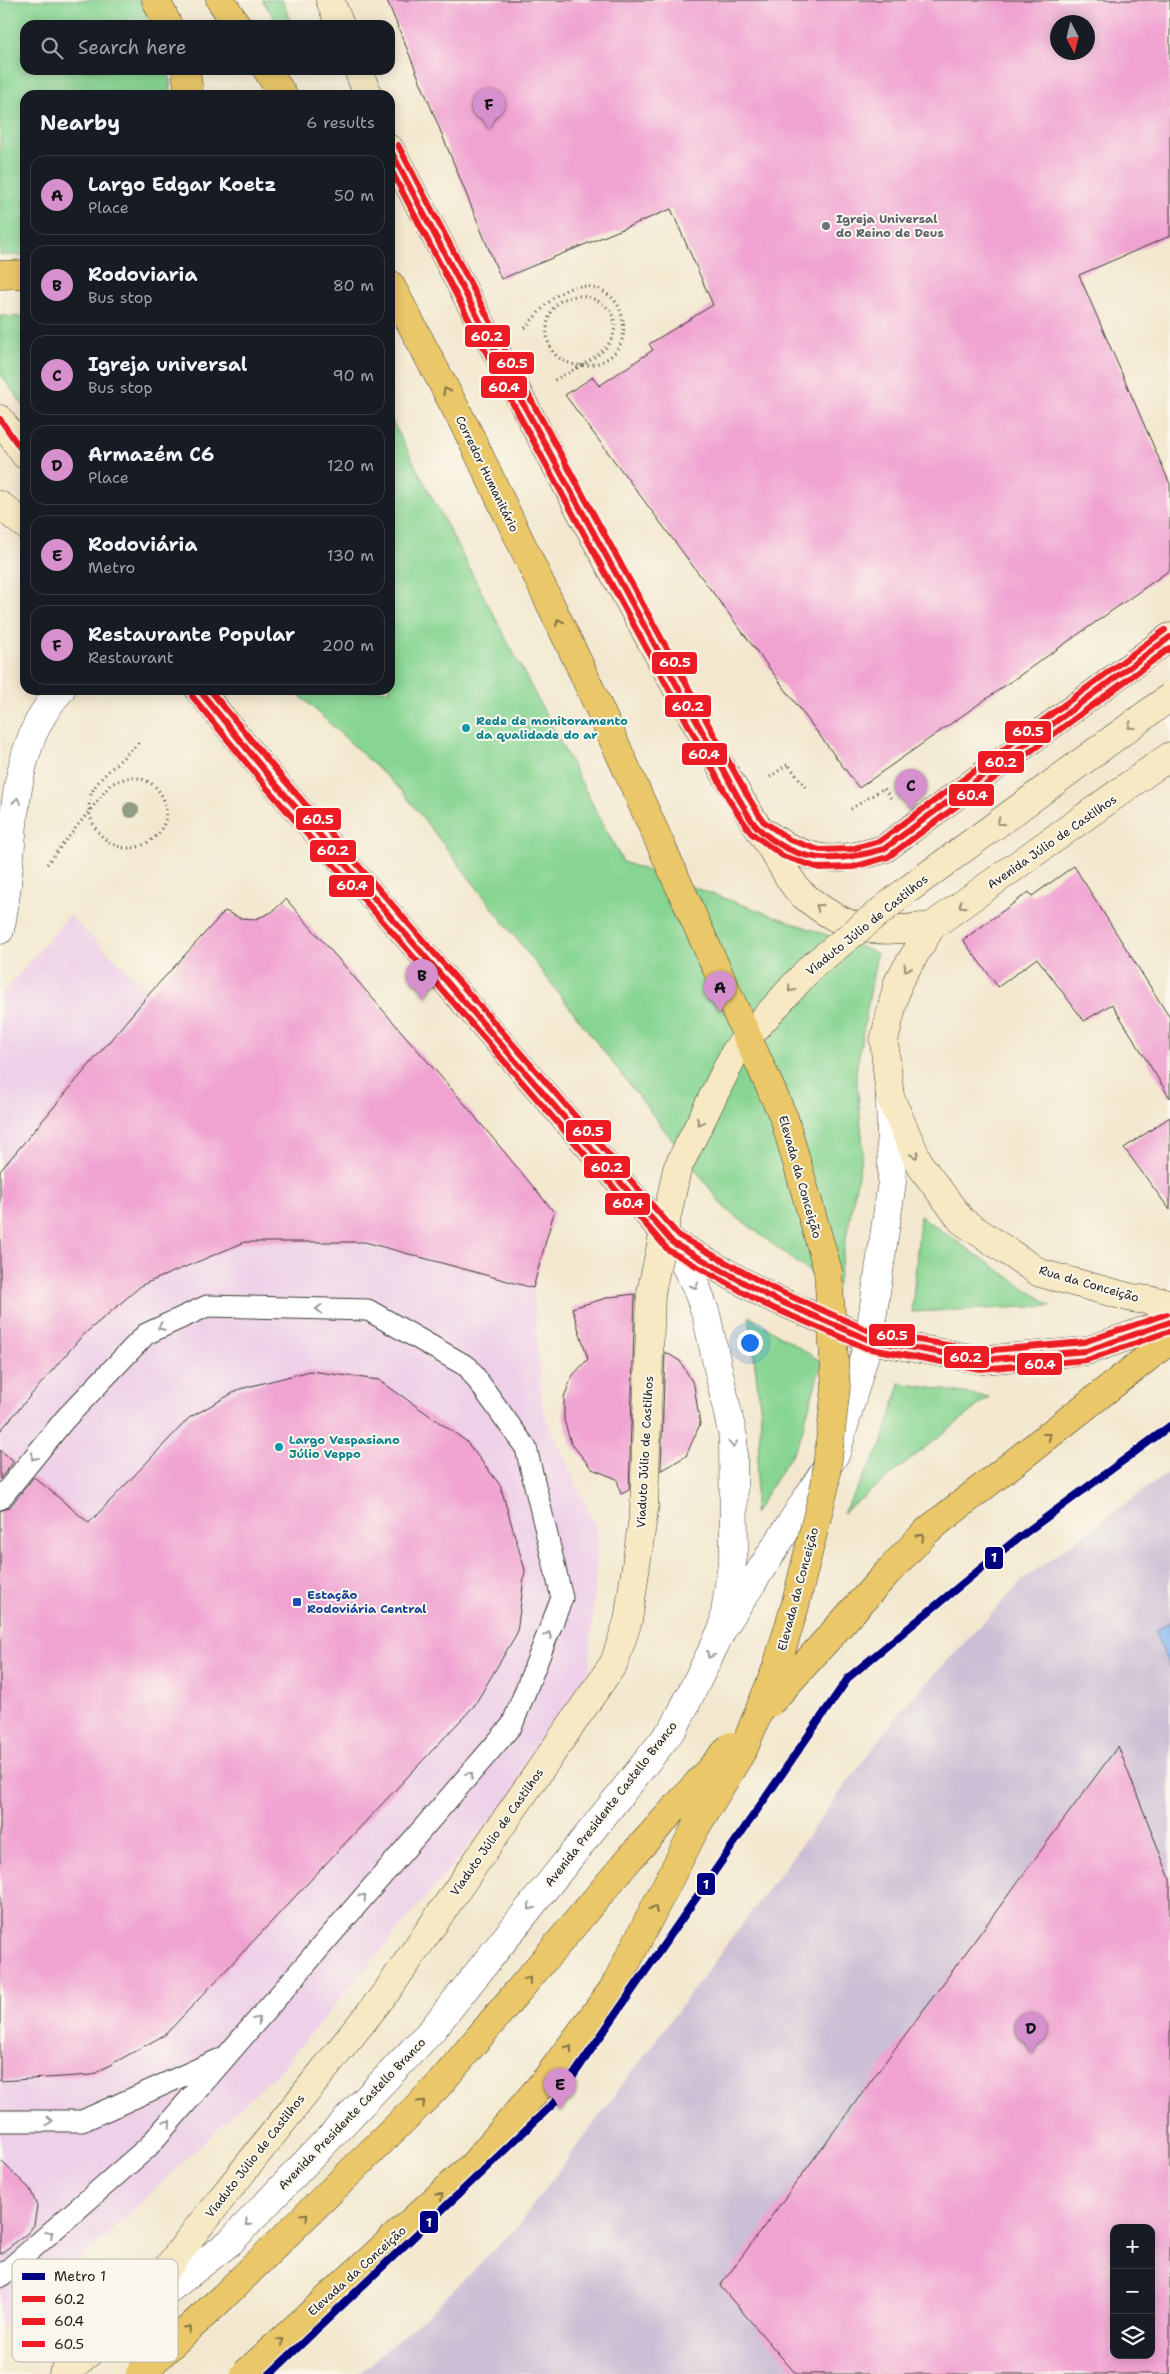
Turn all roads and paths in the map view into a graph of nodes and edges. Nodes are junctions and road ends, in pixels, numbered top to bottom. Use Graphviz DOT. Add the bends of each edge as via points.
graph roads {
  1 [pos="156,0"];
  2 [pos="220,0"];
  3 [pos="330,0"];
  4 [pos="166,20"];
  5 [pos="234,20"];
  6 [pos="338,20"];
  7 [pos="187,75"];
  8 [pos="269,75"];
  9 [pos="360,75"];
  10 [pos="188,90"];
  11 [pos="280,90"];
  12 [pos="366,90"];
  13 [pos="395,159"];
  14 [pos="20,274"];
  15 [pos="0,275"];
  16 [pos="395,293"];
  17 [pos="520,333"];
  18 [pos="546,385"];
  19 [pos="0,420"];
  20 [pos="20,448"];
  21 [pos="0,505"];
  22 [pos="20,522"];
  23 [pos="1170,638"];
  24 [pos="580,666"];
  25 [pos="58,695"];
  26 [pos="203,695"];
  27 [pos="1170,697"];
  28 [pos="139,742"];
  29 [pos="1170,756"];
  30 [pos="788,764"];
  31 [pos="884,788"];
  32 [pos="807,789"];
  33 [pos="851,809"];
  34 [pos="757,827"];
  35 [pos="44,866"];
  36 [pos="1,921"];
  37 [pos="932,926"];
  38 [pos="890,1097"];
  39 [pos="673,1243"];
  40 [pos="1170,1302"];
  41 [pos="1170,1322"];
  42 [pos="869,1340"];
  43 [pos="1170,1340"];
  44 [pos="0,1499"];
  45 [pos="723,1628"];
  46 [pos="225,2057"];
  47 [pos="0,2121"];
  48 [pos="20,2259"];
  49 [pos="174,2259"];
  50 [pos="178,2282"];
  51 [pos="178,2339"];
  52 [pos="78,2362"];
  53 [pos="153,2362"];
  54 [pos="63,2374"];
  55 [pos="140,2374"];
  56 [pos="245,2374"];
  1 -- 4 [label="main road"];
  2 -- 5 [label="main road"];
  3 -- 6 [label="main road"];
  7 -- 10 [label="main road"];
  8 -- 11 [label="main road"];
  9 -- 12 [label="main road"];
  13 -- 34 [label="main road" via="516,392 663,663"];
  14 -- 15 [label="main road"];
  24 -- 16 [label="main road, Corredor Humanitário, one-way" via="469,434"];
  17 -- 18 [label="path" via="556,294 581,285 594,286 605,292 621,312 624,326 616,350 607,360 583,367 570,364 552,349 547,328 555,308 571,297 581,295 600,300 607,307 614,326 608,345 601,352"];
  19 -- 20 [label="main road"];
  21 -- 22 [label="main road"];
  23 -- 34 [label="main road" via="884,849 852,858 819,859 786,848"];
  56 -- 24 [label="main road, Elevada da Conceição, one-way, bridge" via="473,2166 547,2078 613,1988 696,1827 744,1748 776,1669 825,1485 836,1387 828,1271 784,1118"];
  36 -- 25 [label="street, one-way" via="19,779 34,731"];
  26 -- 39 [label="main road, Avenida Presidente Castello Branco" via="273,781"];
  27 -- 49 [label="main road, Viaduto Júlio de Castilhos, one-way, bridge" via="906,891 811,967 736,1050 677,1169 651,1293 644,1510 628,1621 614,1663 387,1991"];
  28 -- 35 [label="path" via="94,788 90,799 90,812 92,824 108,842 120,847 143,845 161,830 166,808 158,788 150,781 129,777 110,785"];
  29 -- 37 [label="main road, Avenida Júlio de Castilhos, one-way"];
  30 -- 32 [label="path"];
  31 -- 33 [label="path"];
  37 -- 34 [label="main road, one-way" via="886,932 851,926 800,893"];
  37 -- 38 [label="main road, Rua da Conceição, one-way" via="898,982 884,1041"];
  38 -- 40 [label="main road, Rua da Conceição, one-way" via="920,1165 962,1221 1040,1273 1132,1298"];
  38 -- 42 [label="street" via="892,1182"];
  39 -- 42 [label="main road" via="768,1296"];
  39 -- 45 [label="street, Avenida Presidente Castello Branco, one-way" via="696,1286 706,1314 733,1437 734,1550"];
  41 -- 42 [label="main road" via="1086,1351 982,1360"];
  42 -- 45 [label="street" via="836,1453"];
  51 -- 43 [label="main road, one-way, bridge" via="437,2088 631,1857 927,1531"];
  46 -- 44 [label="lane, one-way" via="512,1725 562,1598 526,1448 468,1366 368,1310 207,1306 146,1334 65,1419"];
  45 -- 50 [label="street, Avenida Presidente Castello Branco, one-way" via="675,1726 432,2030 230,2242"];
  47 -- 46 [label="lane, one-way" via="82,2121"];
  48 -- 46 [label="lane, one-way" via="148,2147"];
  52 -- 54 [label="main road, Avenida Presidente Castello Branco"];
  55 -- 53 [label="main road, one-way, bridge"];
}
